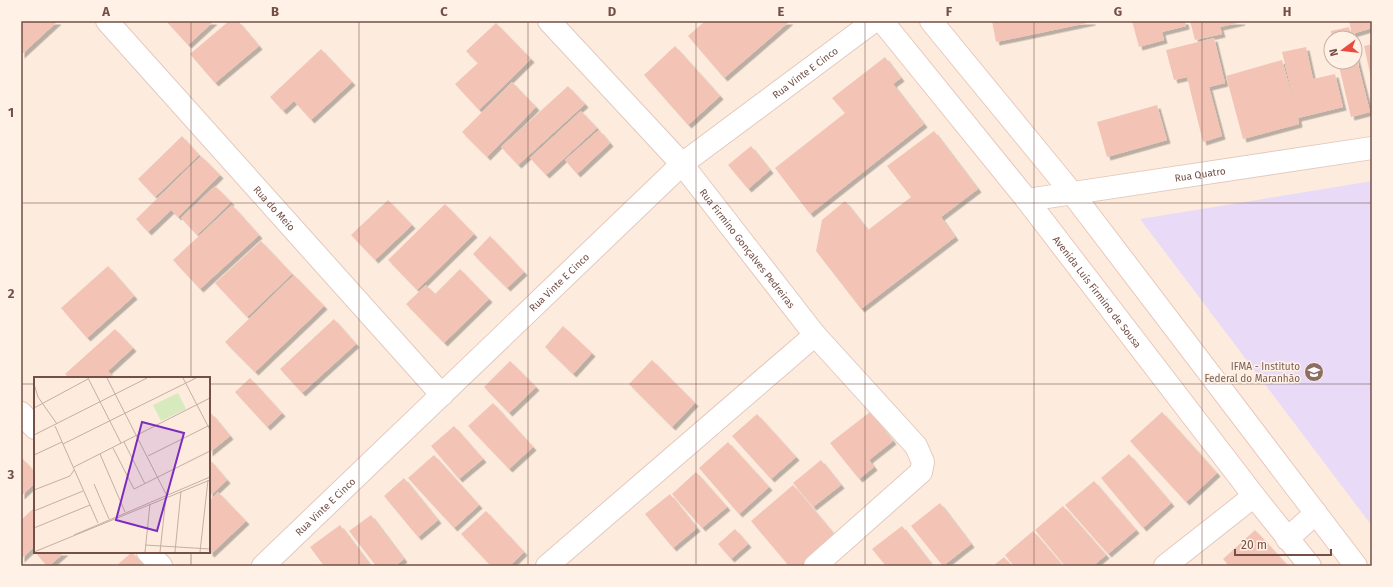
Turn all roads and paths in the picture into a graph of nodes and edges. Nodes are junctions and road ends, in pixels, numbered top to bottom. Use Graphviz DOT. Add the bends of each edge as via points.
graph roads {
  1 [pos="107,21"];
  2 [pos="549,21"];
  3 [pos="874,21"];
  4 [pos="882,21"];
  5 [pos="931,21"];
  6 [pos="1372,148"];
  7 [pos="682,164"];
  8 [pos="1072,193"];
  9 [pos="1027,200"];
  10 [pos="815,335"];
  11 [pos="442,395"];
  12 [pos="21,413"];
  13 [pos="34,427"];
  14 [pos="1254,496"];
  15 [pos="1316,513"];
  16 [pos="1287,539"];
  17 [pos="149,553"];
  18 [pos="161,566"];
  19 [pos="263,566"];
  20 [pos="547,566"];
  21 [pos="815,566"];
  22 [pos="1165,566"];
  23 [pos="1310,566"];
  24 [pos="1356,566"];
  1 -- 11 [label="street, Rua do Meio"];
  2 -- 7 [label="street, Rua Firmino Gonçalves Pedreiras"];
  3 -- 7 [label="street, Rua Vinte E Cinco"];
  4 -- 9 [label="street, Avenida Luís Firmino de Sousa"];
  5 -- 8 [label="street"];
  6 -- 8 [label="street, Rua Quatro"];
  7 -- 10 [label="street, Rua Firmino Gonçalves Pedreiras"];
  7 -- 11 [label="street, Rua Vinte E Cinco"];
  8 -- 9 [label="street, Rua Quatro"];
  8 -- 15 [label="street"];
  9 -- 14 [label="street, Avenida Luís Firmino de Sousa"];
  10 -- 20 [label="street"];
  10 -- 21 [label="street, Rua Firmino Gonçalves Pedreiras" via="916,446 922,462 921,472 911,482"];
  11 -- 19 [label="street, Rua Vinte E Cinco"];
  12 -- 13 [label="street"];
  14 -- 16 [label="street, Avenida Luís Firmino de Sousa"];
  14 -- 22 [label="street"];
  15 -- 16 [label="street"];
  15 -- 24 [label="street"];
  16 -- 23 [label="street, Avenida Luís Firmino de Sousa"];
  17 -- 18 [label="street"];
}
